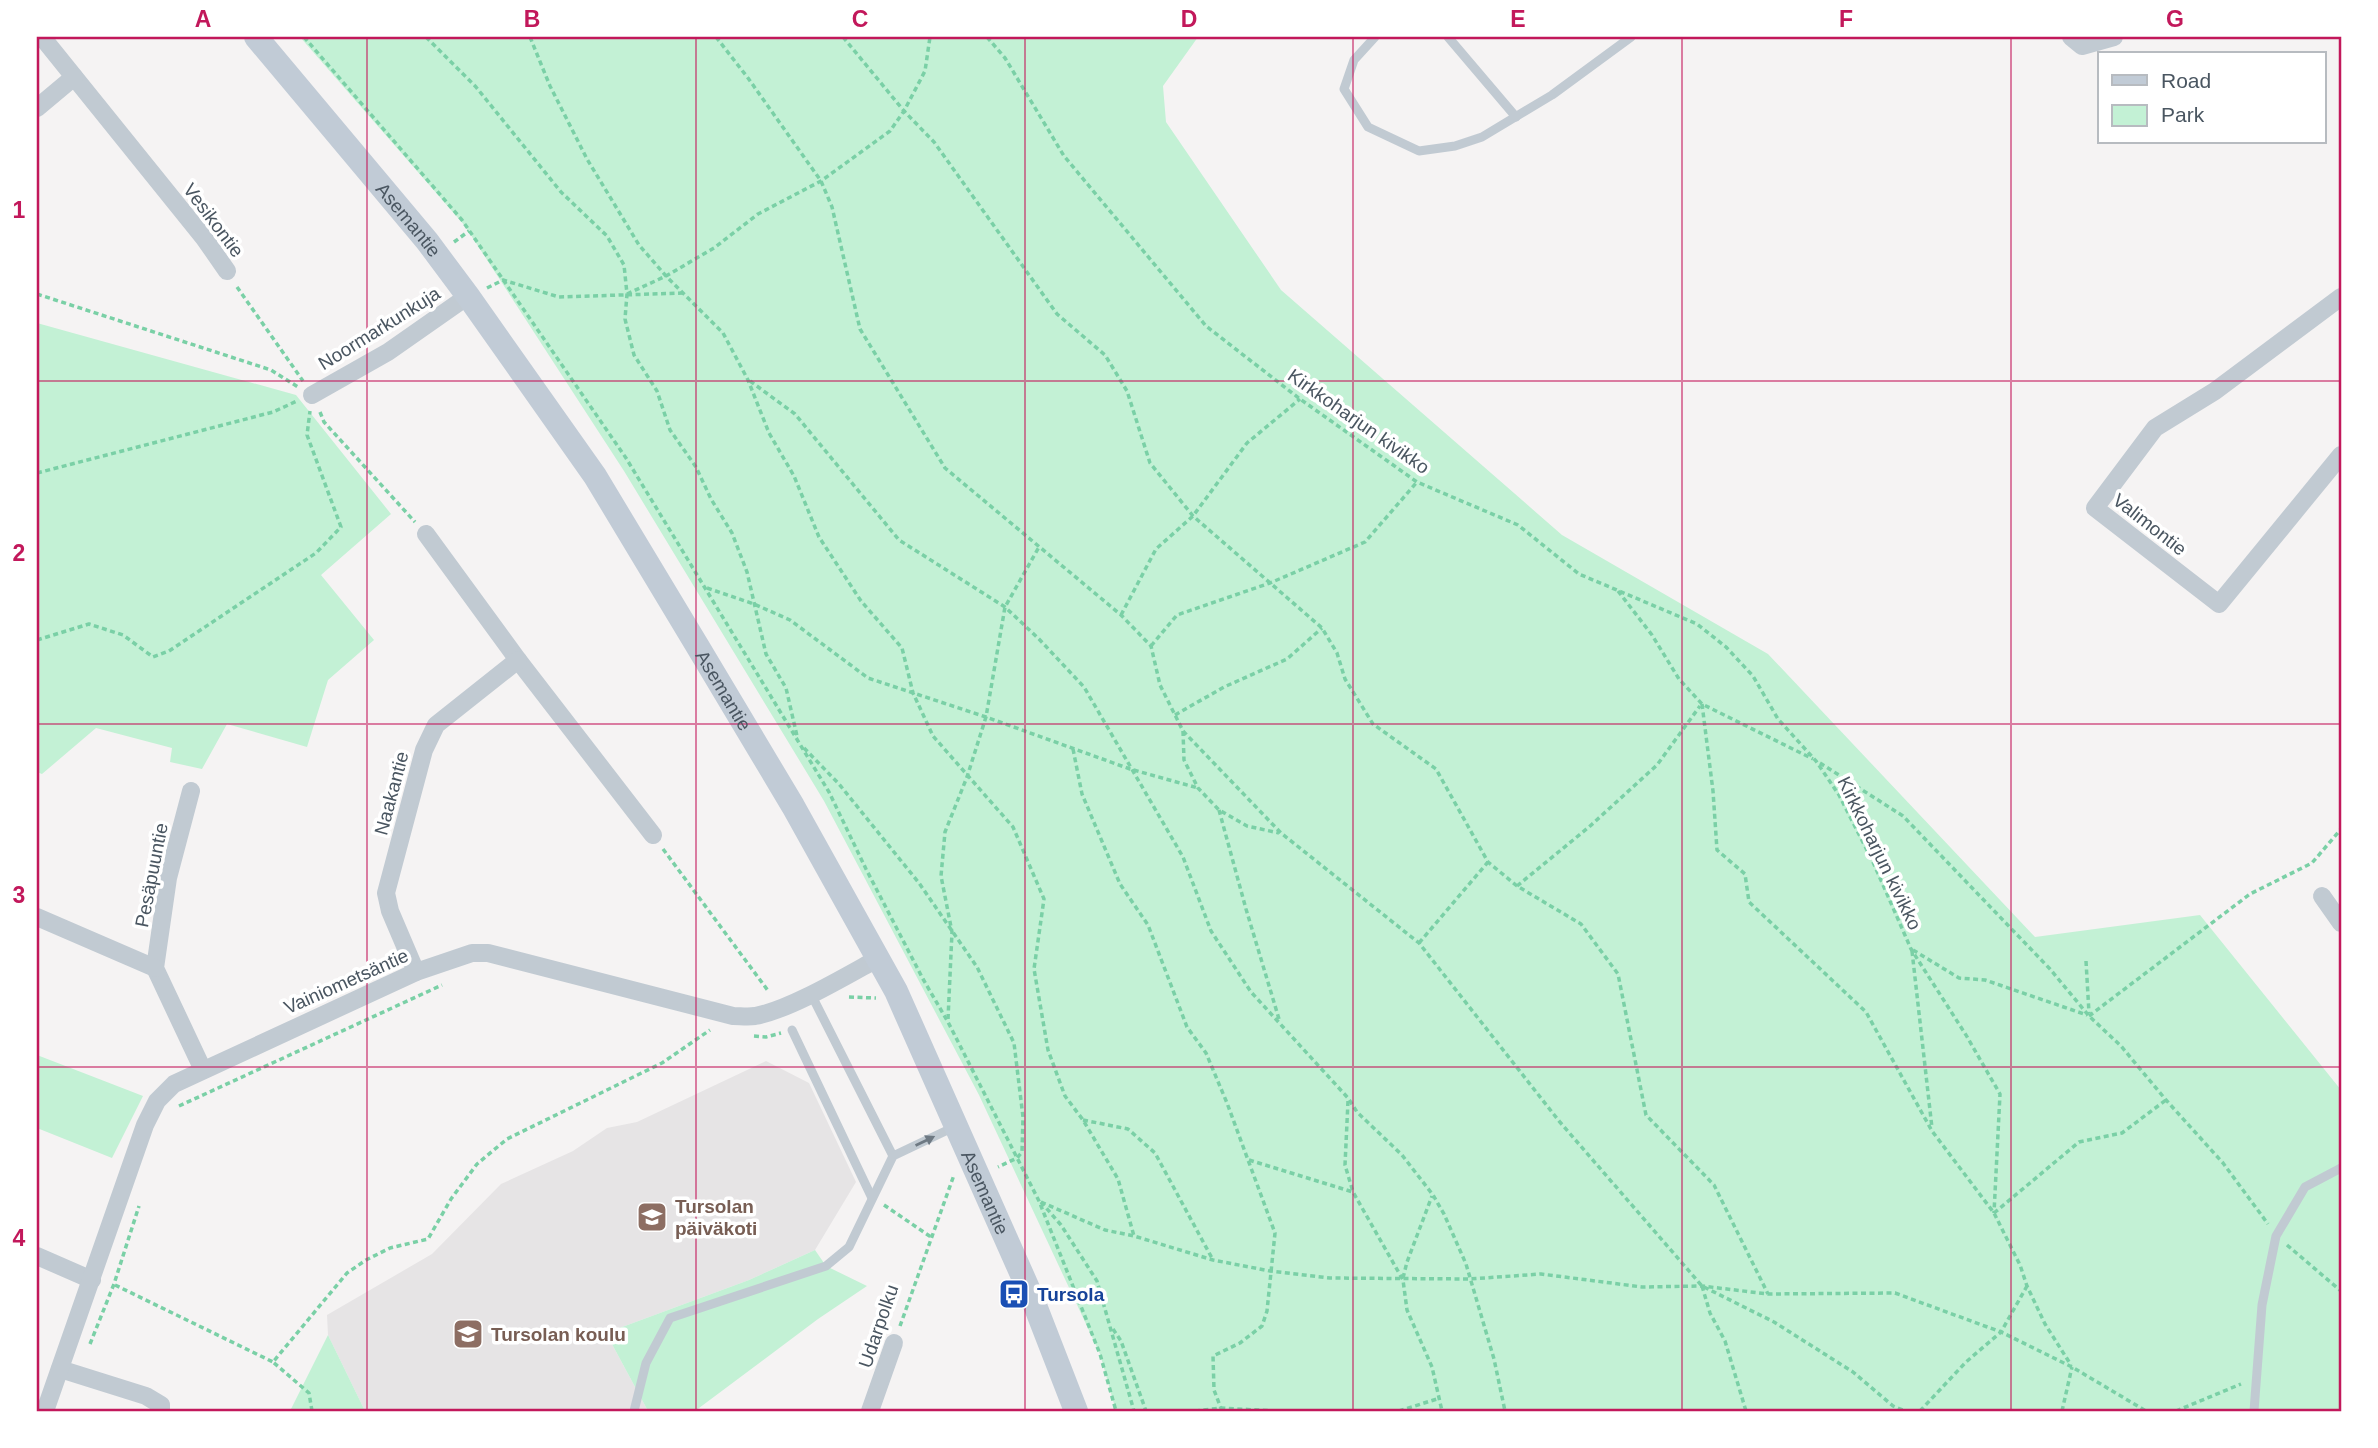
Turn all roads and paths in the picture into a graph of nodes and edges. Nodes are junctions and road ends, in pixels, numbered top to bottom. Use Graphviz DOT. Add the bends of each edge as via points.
graph roads {
  1 [pos="42,37"];
  2 [pos="256,37"];
  3 [pos="426,37"];
  4 [pos="530,37"];
  5 [pos="716,37"];
  6 [pos="843,37"];
  7 [pos="930,37"];
  8 [pos="987,37"];
  9 [pos="1375,37"];
  10 [pos="1448,37"];
  11 [pos="1631,37"];
  12 [pos="2071,37"];
  13 [pos="2113,37"];
  14 [pos="74,77"];
  15 [pos="37,108"];
  16 [pos="904,111"];
  17 [pos="1516,117"];
  18 [pos="821,181"];
  19 [pos="227,271"];
  20 [pos="666,276"];
  21 [pos="503,280"];
  22 [pos="684,293"];
  23 [pos="37,294"];
  24 [pos="627,294"];
  25 [pos="468,296"];
  26 [pos="2341,297"];
  27 [pos="748,380"];
  28 [pos="312,395"];
  29 [pos="1300,399"];
  30 [pos="2341,455"];
  31 [pos="37,473"];
  32 [pos="1417,482"];
  33 [pos="1193,516"];
  34 [pos="426,534"];
  35 [pos="1039,547"];
  36 [pos="1270,583"];
  37 [pos="705,588"];
  38 [pos="1617,589"];
  39 [pos="754,604"];
  40 [pos="1005,607"];
  41 [pos="1121,615"];
  42 [pos="1322,628"];
  43 [pos="37,640"];
  44 [pos="1151,646"];
  45 [pos="518,660"];
  46 [pos="913,693"];
  47 [pos="1702,704"];
  48 [pos="1175,715"];
  49 [pos="986,717"];
  50 [pos="1183,731"];
  51 [pos="1073,749"];
  52 [pos="1816,761"];
  53 [pos="1130,769"];
  54 [pos="967,777"];
  55 [pos="1198,789"];
  56 [pos="191,791"];
  57 [pos="1219,810"];
  58 [pos="2341,829"];
  59 [pos="1281,833"];
  60 [pos="653,835"];
  61 [pos="1488,862"];
  62 [pos="1517,886"];
  63 [pos="2322,896"];
  64 [pos="37,917"];
  65 [pos="2341,923"];
  66 [pos="952,932"];
  67 [pos="1419,943"];
  68 [pos="1912,949"];
  69 [pos="877,959"];
  70 [pos="2086,961"];
  71 [pos="155,968"];
  72 [pos="416,972"];
  73 [pos="923,979"];
  74 [pos="447,982"];
  75 [pos="896,991"];
  76 [pos="811,994"];
  77 [pos="780,1007"];
  78 [pos="820,1012"];
  79 [pos="2089,1016"];
  80 [pos="1279,1021"];
  81 [pos="948,1022"];
  82 [pos="697,1026"];
  83 [pos="710,1030"];
  84 [pos="792,1030"];
  85 [pos="720,1031"];
  86 [pos="750,1036"];
  87 [pos="203,1070"];
  88 [pos="1349,1098"];
  89 [pos="2166,1100"];
  90 [pos="176,1108"];
  91 [pos="1083,1120"];
  92 [pos="957,1125"];
  93 [pos="1932,1131"];
  94 [pos="892,1156"];
  95 [pos="1017,1158"];
  96 [pos="971,1159"];
  97 [pos="1249,1160"];
  98 [pos="2341,1168"];
  99 [pos="1353,1192"];
  100 [pos="1433,1195"];
  101 [pos="872,1198"];
  102 [pos="138,1206"];
  103 [pos="1994,1213"];
  104 [pos="1134,1236"];
  105 [pos="2276,1236"];
  106 [pos="931,1237"];
  107 [pos="37,1256"];
  108 [pos="1213,1260"];
  109 [pos="1270,1271"];
  110 [pos="1469,1279"];
  111 [pos="92,1280"];
  112 [pos="1403,1280"];
  113 [pos="114,1284"];
  114 [pos="1702,1286"];
  115 [pos="2027,1286"];
  116 [pos="2341,1291"];
  117 [pos="1768,1294"];
  118 [pos="1111,1328"];
  119 [pos="2001,1332"];
  120 [pos="894,1343"];
  121 [pos="273,1362"];
  122 [pos="2072,1367"];
  123 [pos="60,1369"];
  124 [pos="78,1374"];
  125 [pos="2255,1378"];
  126 [pos="1440,1398"];
  127 [pos="1222,1410"];
  128 [pos="46,1411"];
  129 [pos="161,1411"];
  130 [pos="312,1411"];
  131 [pos="634,1411"];
  132 [pos="870,1411"];
  133 [pos="1076,1411"];
  134 [pos="1134,1411"];
  135 [pos="1146,1411"];
  136 [pos="1195,1411"];
  137 [pos="1276,1411"];
  138 [pos="1399,1411"];
  139 [pos="1442,1411"];
  140 [pos="1505,1411"];
  141 [pos="1746,1411"];
  142 [pos="1905,1411"];
  143 [pos="1920,1411"];
  144 [pos="2062,1411"];
  145 [pos="2146,1411"];
  146 [pos="2176,1411"];
  147 [pos="2254,1411"];
  1 -- 14 [label="street, Vesikontie"];
  2 -- 25 [label="main road, Asemantie"];
  3 -- 24 [label="path" via="476,87 561,192 607,236 625,265"];
  4 -- 20 [label="path" via="587,159 639,245"];
  5 -- 18 [label="path"];
  6 -- 16 [label="path"];
  7 -- 16 [label="path" via="925,71"];
  8 -- 29 [label="path, Kirkkoharjun kivikko" via="1005,58 1063,156 1206,326"];
  9 -- 17 [label="lane" via="1354,60 1344,89 1368,127 1419,151 1482,137"];
  10 -- 17 [label="lane"];
  11 -- 17 [label="lane"];
  12 -- 13 [label="street" via="2082,46"];
  14 -- 15 [label="street"];
  14 -- 19 [label="street, Vesikontie"];
  16 -- 18 [label="path" via="890,131"];
  16 -- 33 [label="path" via="934,142 1057,314 1105,355 1126,391 1150,463"];
  18 -- 20 [label="path" via="758,214 714,248"];
  18 -- 35 [label="path" via="832,207 860,329 945,468"];
  19 -- 28 [label="path, Vesikontie"];
  20 -- 22 [label="path"];
  20 -- 24 [label="path"];
  21 -- 24 [label="path" via="559,297"];
  22 -- 24 [label="path"];
  22 -- 27 [label="path" via="723,332"];
  23 -- 28 [label="path" via="271,370"];
  24 -- 39 [label="path" via="625,319 634,355 657,391 670,430 732,533"];
  25 -- 28 [label="street, Noormarkunkuja" via="388,352"];
  25 -- 69 [label="main road, Asemantie" via="595,476 793,806"];
  26 -- 30 [label="street, Valimontie" via="2215,391 2155,428 2095,508 2220,604"];
  27 -- 40 [label="path" via="795,414 899,540"];
  27 -- 46 [label="path" via="819,537 861,601 902,648"];
  28 -- 31 [label="path" via="273,412"];
  28 -- 34 [label="path, Vesikontie" via="324,422"];
  28 -- 43 [label="path" via="307,435 341,527 316,553 153,657 122,635 89,624"];
  29 -- 32 [label="path, Kirkkoharjun kivikko"];
  29 -- 33 [label="path" via="1247,443"];
  32 -- 36 [label="path" via="1365,542"];
  32 -- 38 [label="path, Kirkkoharjun kivikko" via="1518,525 1579,574"];
  33 -- 36 [label="path"];
  33 -- 41 [label="path" via="1156,549"];
  34 -- 45 [label="street"];
  35 -- 40 [label="path"];
  35 -- 41 [label="path"];
  36 -- 42 [label="path"];
  36 -- 44 [label="path" via="1177,615"];
  37 -- 39 [label="path"];
  38 -- 47 [label="path" via="1653,635 1679,679"];
  38 -- 52 [label="path, Kirkkoharjun kivikko" via="1697,624 1726,647 1753,676 1778,719"];
  39 -- 46 [label="path" via="790,620 868,678"];
  39 -- 66 [label="path" via="766,654 786,688 798,741 919,883"];
  40 -- 49 [label="path"];
  40 -- 53 [label="path" via="1084,687"];
  41 -- 44 [label="path"];
  42 -- 48 [label="path" via="1287,659"];
  42 -- 61 [label="path" via="1345,679 1373,724 1436,769"];
  44 -- 48 [label="path" via="1160,685"];
  45 -- 60 [label="street"];
  45 -- 72 [label="street, Naakantie" via="436,725 424,750 386,893"];
  46 -- 49 [label="path"];
  46 -- 54 [label="path" via="933,736"];
  47 -- 52 [label="path"];
  47 -- 62 [label="path" via="1657,765"];
  47 -- 93 [label="path" via="1717,850 1745,874 1749,902 1866,1013"];
  48 -- 50 [label="path"];
  49 -- 51 [label="path"];
  49 -- 54 [label="path"];
  50 -- 55 [label="path" via="1184,761"];
  50 -- 59 [label="path"];
  51 -- 53 [label="path"];
  51 -- 97 [label="path" via="1082,794 1120,884 1148,925 1187,1027 1206,1053"];
  52 -- 68 [label="path, Kirkkoharjun kivikko" via="1839,795"];
  52 -- 79 [label="path" via="1903,816 2050,968"];
  53 -- 55 [label="path"];
  53 -- 80 [label="path" via="1183,858 1211,931 1251,992"];
  54 -- 66 [label="path" via="945,832 941,876"];
  54 -- 91 [label="path" via="1013,827 1044,899 1034,969 1048,1050 1065,1096"];
  55 -- 57 [label="path"];
  56 -- 71 [label="street, Pesäpuuntie" via="167,878"];
  57 -- 59 [label="path" via="1247,826"];
  57 -- 80 [label="path"];
  58 -- 79 [label="path" via="2312,863 2250,894"];
  59 -- 67 [label="path"];
  60 -- 77 [label="path"];
  61 -- 62 [label="path"];
  61 -- 67 [label="path"];
  62 -- 117 [label="path" via="1581,924 1618,974 1646,1115 1714,1185"];
  63 -- 65 [label="street"];
  64 -- 71 [label="street"];
  66 -- 81 [label="path"];
  66 -- 95 [label="path" via="977,967 1014,1043 1023,1117 1022,1152"];
  67 -- 114 [label="path" via="1559,1121"];
  68 -- 79 [label="path" via="1959,978 1985,980"];
  68 -- 93 [label="path"];
  68 -- 103 [label="path, Kirkkoharjun kivikko" via="2000,1094"];
  69 -- 75 [label="main road, Asemantie"];
  69 -- 76 [label="street, Vainiometsäntie"];
  70 -- 79 [label="path"];
  71 -- 87 [label="street"];
  72 -- 77 [label="street, Vainiometsäntie" via="465,955 488,953 733,1016 756,1016"];
  72 -- 87 [label="street, Vainiometsäntie"];
  73 -- 75 [label="path"];
  74 -- 90 [label="path"];
  75 -- 78 [label="path" via="884,998 845,998"];
  75 -- 92 [label="main road, Asemantie"];
  76 -- 77 [label="street, Vainiometsäntie"];
  76 -- 78 [label="lane"];
  78 -- 94 [label="lane"];
  79 -- 89 [label="path"];
  80 -- 88 [label="path"];
  82 -- 83 [label="path"];
  83 -- 85 [label="path"];
  83 -- 121 [label="path" via="662,1063 507,1139 477,1164 428,1239 390,1248 346,1273"];
  84 -- 86 [label="path"];
  84 -- 101 [label="lane"];
  87 -- 111 [label="street, Vainiometsäntie" via="174,1084 157,1101"];
  88 -- 99 [label="path" via="1345,1165"];
  88 -- 100 [label="path"];
  89 -- 103 [label="path" via="2122,1133 2079,1142"];
  89 -- 105 [label="path" via="2223,1163"];
  91 -- 104 [label="path" via="1118,1179"];
  91 -- 108 [label="path" via="1128,1129 1155,1153"];
  94 -- 92 [label="lane, one-way"];
  92 -- 96 [label="main road, Asemantie"];
  93 -- 103 [label="path"];
  94 -- 101 [label="lane"];
  96 -- 106 [label="path, Udarpolku" via="954,1175"];
  96 -- 133 [label="main road, Asemantie"];
  97 -- 99 [label="path"];
  97 -- 109 [label="path" via="1275,1233"];
  98 -- 105 [label="lane" via="2305,1187"];
  99 -- 112 [label="path"];
  100 -- 110 [label="path"];
  100 -- 112 [label="path"];
  101 -- 106 [label="path"];
  101 -- 131 [label="lane" via="849,1247 826,1266 670,1318 646,1363"];
  102 -- 113 [label="path"];
  103 -- 115 [label="path"];
  104 -- 108 [label="path"];
  104 -- 118 [label="path" via="1105,1230 1039,1201 1061,1225 1097,1281"];
  105 -- 116 [label="path"];
  105 -- 125 [label="lane" via="2262,1305"];
  106 -- 120 [label="path, Udarpolku"];
  107 -- 111 [label="street"];
  108 -- 109 [label="path"];
  109 -- 112 [label="path"];
  109 -- 127 [label="path" via="1262,1326 1213,1356 1214,1390"];
  110 -- 112 [label="path"];
  110 -- 114 [label="path" via="1541,1274 1642,1287"];
  110 -- 140 [label="path"];
  111 -- 113 [label="path"];
  111 -- 123 [label="street, Vainiometsäntie"];
  112 -- 126 [label="path" via="1407,1310"];
  113 -- 121 [label="path"];
  113 -- 124 [label="path"];
  114 -- 117 [label="path"];
  114 -- 141 [label="path" via="1725,1340"];
  114 -- 142 [label="path" via="1774,1322"];
  115 -- 119 [label="path"];
  115 -- 122 [label="path"];
  117 -- 119 [label="path" via="1895,1293"];
  118 -- 134 [label="path"];
  118 -- 135 [label="path" via="1121,1341"];
  119 -- 122 [label="path"];
  119 -- 143 [label="path"];
  120 -- 132 [label="street, Udarpolku"];
  121 -- 130 [label="path" via="309,1393"];
  122 -- 144 [label="path"];
  122 -- 145 [label="path"];
  123 -- 124 [label="street"];
  123 -- 128 [label="street, Vainiometsäntie"];
  124 -- 129 [label="street" via="146,1396 161,1405"];
  125 -- 146 [label="path"];
  125 -- 147 [label="lane"];
  126 -- 138 [label="path"];
  126 -- 139 [label="path"];
  127 -- 136 [label="path"];
  127 -- 137 [label="path"];
}
